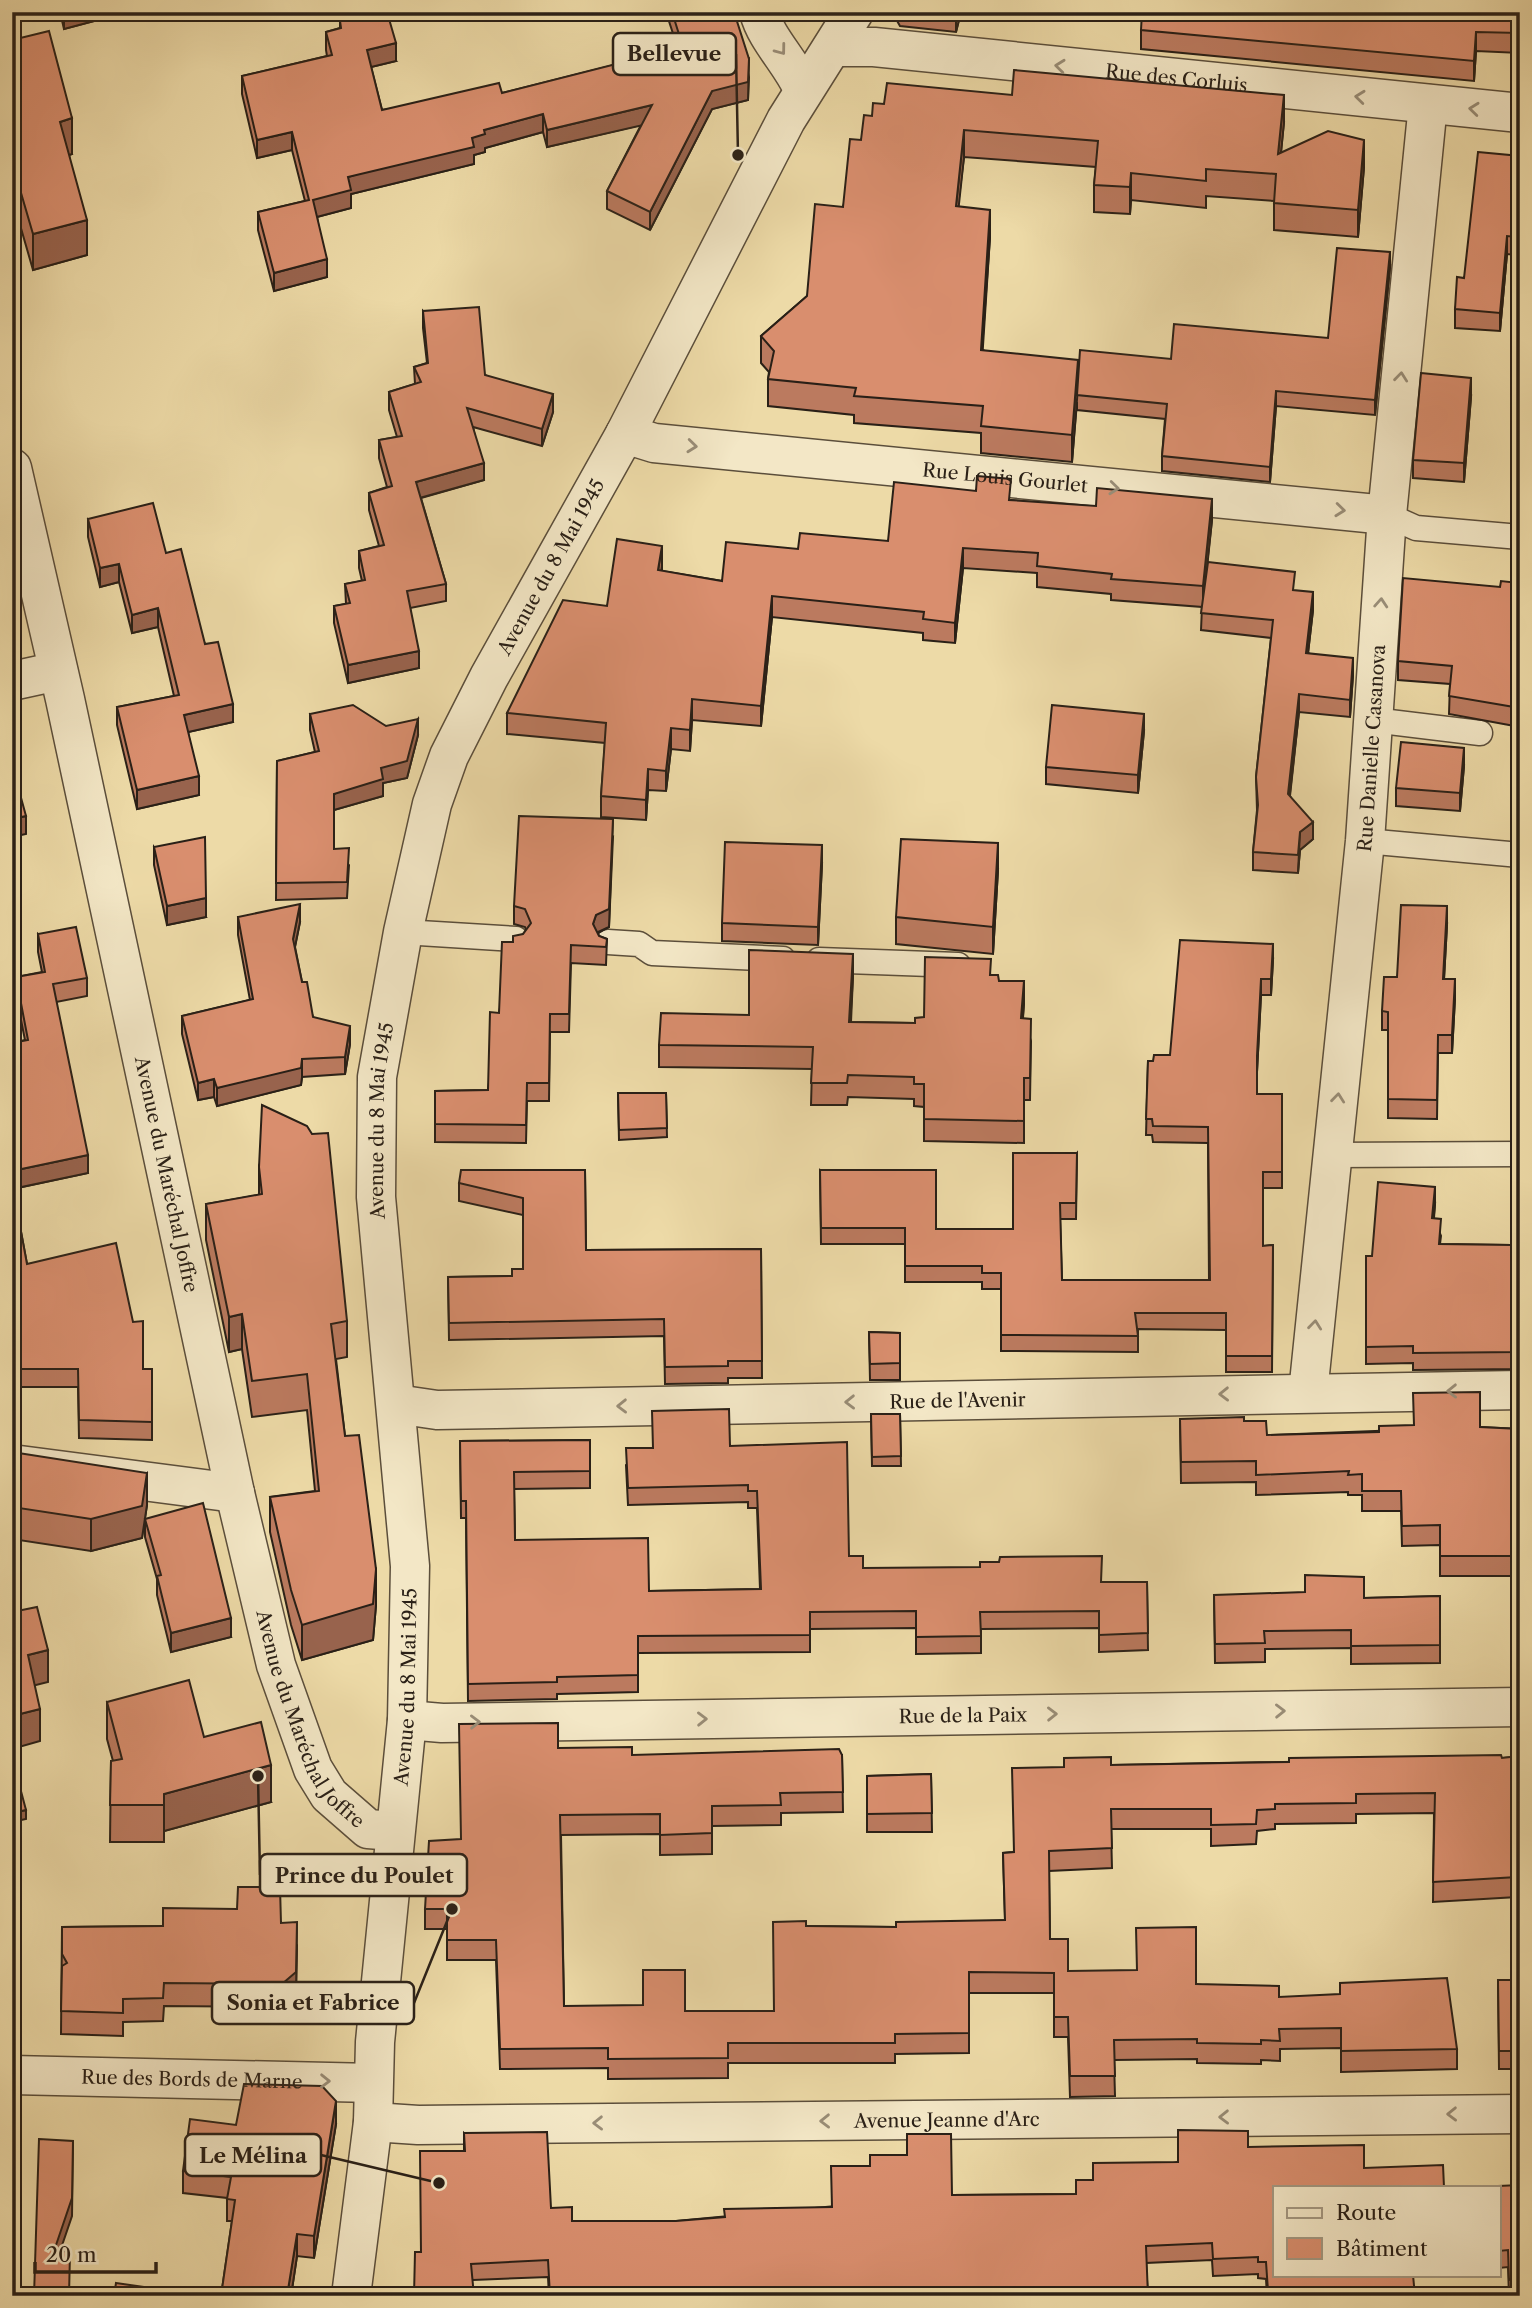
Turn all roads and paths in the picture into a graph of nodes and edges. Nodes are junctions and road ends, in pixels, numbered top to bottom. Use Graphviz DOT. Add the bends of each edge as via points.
graph roads {
  1 [pos="759,12"];
  2 [pos="854,12"];
  3 [pos="833,47"];
  4 [pos="803,89"];
  5 [pos="1428,104"];
  6 [pos="1520,113"];
  7 [pos="625,434"];
  8 [pos="12,468"];
  9 [pos="1387,515"];
  10 [pos="1520,537"];
  11 [pos="58,671"];
  12 [pos="12,681"];
  13 [pos="1373,720"];
  14 [pos="1480,733"];
  15 [pos="1365,841"];
  16 [pos="1520,856"];
  17 [pos="403,932"];
  18 [pos="516,939"];
  19 [pos="608,942"];
  20 [pos="987,967"];
  21 [pos="1520,1154"];
  22 [pos="1332,1155"];
  23 [pos="1520,1390"];
  24 [pos="1308,1393"];
  25 [pos="396,1404"];
  26 [pos="12,1464"];
  27 [pos="235,1493"];
  28 [pos="1520,1707"];
  29 [pos="407,1720"];
  30 [pos="394,1831"];
  31 [pos="12,2075"];
  32 [pos="373,2083"];
  33 [pos="1520,2114"];
  34 [pos="373,2122"];
  35 [pos="351,2296"];
  1 -- 4 [label="street, one-way"];
  2 -- 3 [label="street, Avenue du 8 Mai 1945"];
  3 -- 4 [label="street, Avenue du 8 Mai 1945"];
  5 -- 3 [label="street, Rue des Corluis, one-way" via="874,47"];
  4 -- 7 [label="street, Avenue du 8 Mai 1945"];
  6 -- 5 [label="street, Rue des Corluis, one-way"];
  9 -- 5 [label="street, Rue Danielle Casanova, one-way"];
  7 -- 9 [label="street, Rue Louis Gourlet, one-way" via="654,443"];
  7 -- 17 [label="street, Avenue du 8 Mai 1945" via="449,756 432,804"];
  8 -- 11 [label="street, Avenue du Maréchal Joffre"];
  9 -- 10 [label="lane" via="1416,528"];
  13 -- 9 [label="street, Rue Danielle Casanova, one-way"];
  11 -- 12 [label="street"];
  11 -- 27 [label="street, Avenue du Maréchal Joffre"];
  13 -- 14 [label="lane"];
  13 -- 15 [label="street, Rue Danielle Casanova"];
  15 -- 16 [label="lane"];
  22 -- 15 [label="street, Rue Danielle Casanova, one-way"];
  17 -- 18 [label="lane"];
  17 -- 25 [label="street, Avenue du 8 Mai 1945" via="377,1077 376,1197"];
  19 -- 20 [label="lane" via="639,944 652,953"];
  21 -- 22 [label="lane"];
  24 -- 22 [label="street, Rue Danielle Casanova, one-way"];
  23 -- 24 [label="street, Rue de l'Avenir, one-way"];
  24 -- 25 [label="street, Rue de l'Avenir, one-way" via="437,1410"];
  25 -- 29 [label="street, Avenue du 8 Mai 1945" via="410,1566"];
  26 -- 27 [label="street"];
  27 -- 30 [label="street, Avenue du Maréchal Joffre" via="276,1665 313,1769 329,1795 368,1829"];
  29 -- 28 [label="street, Rue de la Paix, one-way"];
  29 -- 30 [label="street, Avenue du 8 Mai 1945"];
  30 -- 32 [label="street, Avenue du 8 Mai 1945"];
  31 -- 32 [label="street, Rue des Bords de Marne, one-way"];
  32 -- 34 [label="street, Avenue du 8 Mai 1945"];
  33 -- 34 [label="street, Avenue Jeanne d'Arc, one-way"];
  34 -- 35 [label="street, Avenue du 8 Mai 1945"];
}
